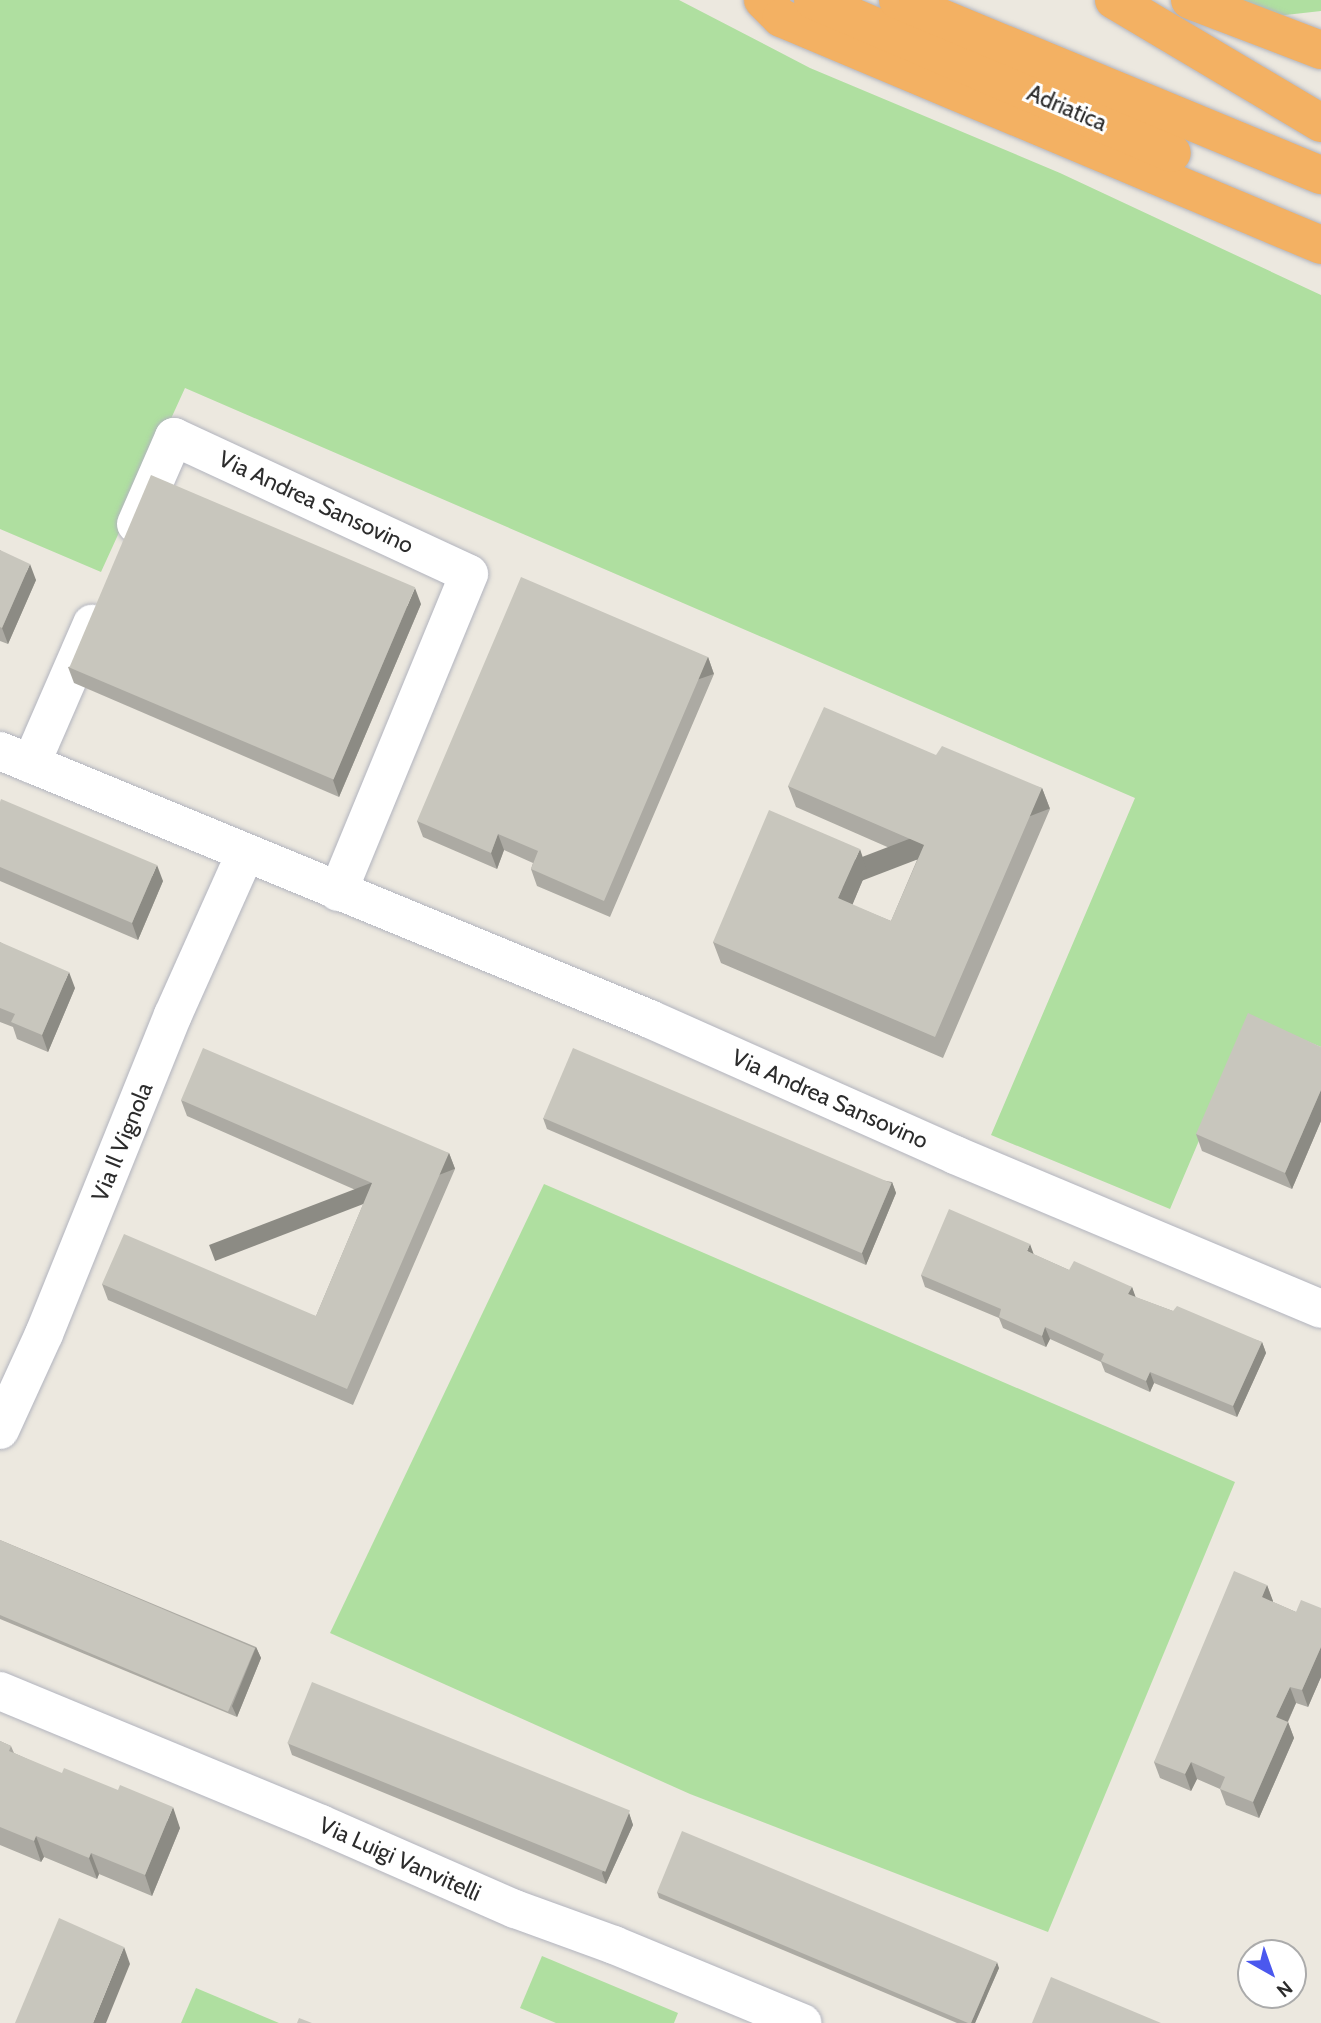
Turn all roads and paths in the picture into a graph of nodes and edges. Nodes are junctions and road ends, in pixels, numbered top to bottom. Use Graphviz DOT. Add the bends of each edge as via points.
graph roads {
  1 [pos="762,0"];
  2 [pos="813,0"];
  3 [pos="898,0"];
  4 [pos="1114,0"];
  5 [pos="1190,0"];
  6 [pos="1321,50"];
  7 [pos="1321,123"];
  8 [pos="1321,175"];
  9 [pos="1321,216"];
  10 [pos="1321,245"];
  11 [pos="124,550"];
  12 [pos="108,588"];
  13 [pos="15,757"];
  14 [pos="245,854"];
  15 [pos="338,891"];
  16 [pos="1321,1309"];
  17 [pos="0,1430"];
  18 [pos="0,1691"];
  19 [pos="802,2023"];
  1 -- 10 [label="highway" via="781,18"];
  2 -- 9 [label="highway, Adriatica"];
  3 -- 8 [label="highway, Adriatica"];
  4 -- 7 [label="highway"];
  5 -- 6 [label="highway"];
  11 -- 15 [label="street, Via Andrea Sansovino" via="174,437 469,573"];
  12 -- 13 [label="street, Via Andrea Sansovino"];
  13 -- 14 [label="street, Via Andrea Sansovino"];
  14 -- 15 [label="street, Via Andrea Sansovino"];
  14 -- 17 [label="street, Via Il Vignola"];
  15 -- 16 [label="street, Via Andrea Sansovino" via="650,1019 955,1155"];
  18 -- 19 [label="street, Via Luigi Vanvitelli" via="515,1909"];
}
